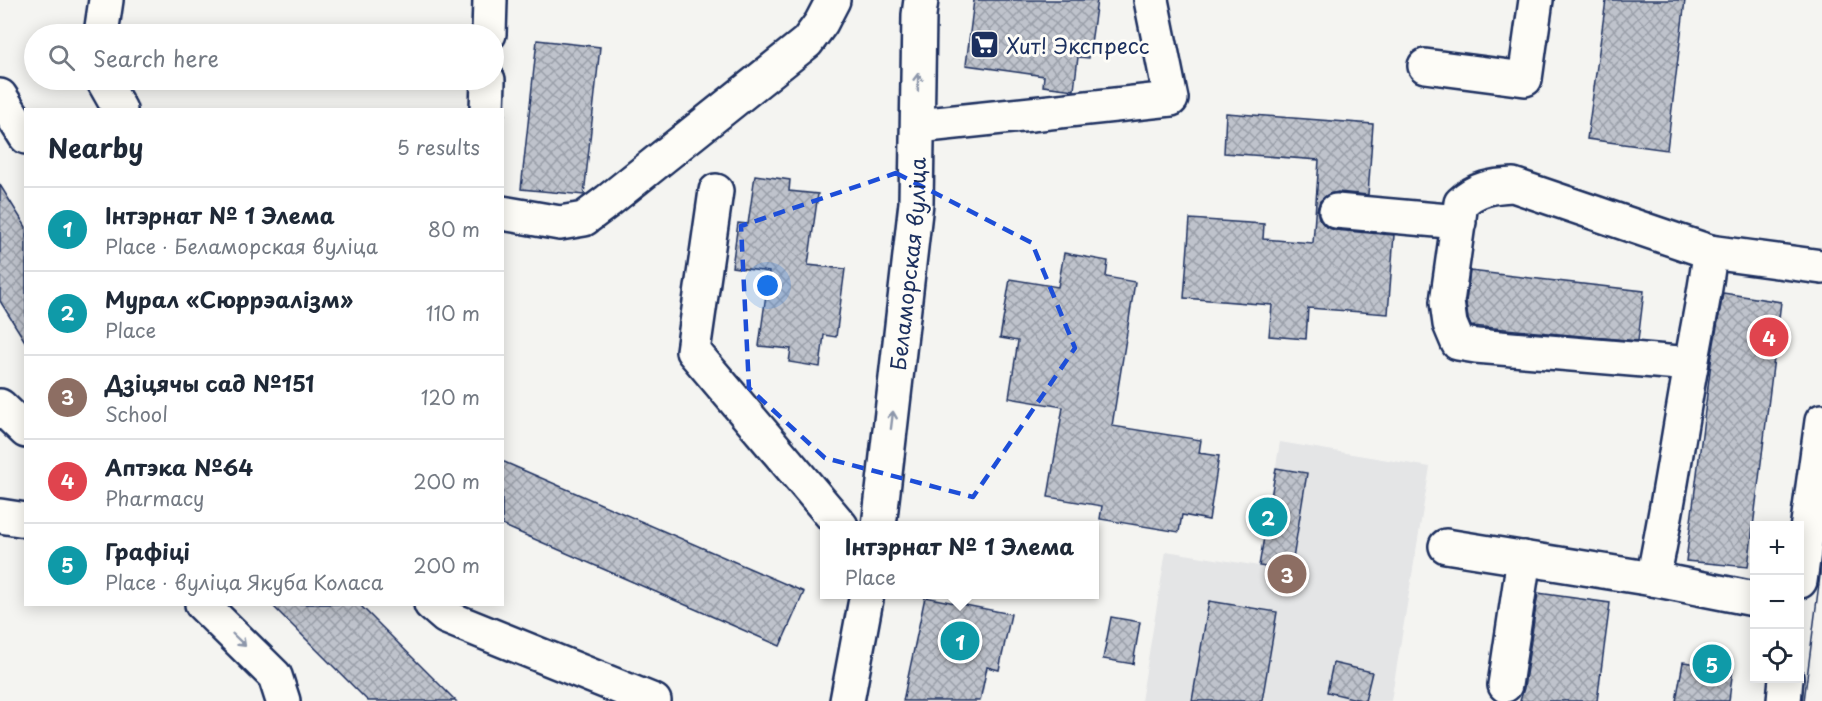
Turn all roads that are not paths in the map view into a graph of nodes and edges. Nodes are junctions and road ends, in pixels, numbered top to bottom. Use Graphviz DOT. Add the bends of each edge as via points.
graph roads {
  1 [pos="106,0"];
  2 [pos="490,0"];
  3 [pos="833,0"];
  4 [pos="921,0"];
  5 [pos="1151,0"];
  6 [pos="1536,0"];
  7 [pos="102,24"];
  8 [pos="489,24"];
  9 [pos="1425,66"];
  10 [pos="109,90"];
  11 [pos="488,90"];
  12 [pos="0,96"];
  13 [pos="119,108"];
  14 [pos="487,108"];
  15 [pos="918,126"];
  16 [pos="24,134"];
  17 [pos="716,191"];
  18 [pos="1336,211"];
  19 [pos="504,213"];
  20 [pos="1459,222"];
  21 [pos="1710,252"];
  22 [pos="1822,267"];
  23 [pos="1691,364"];
  24 [pos="0,406"];
  25 [pos="1822,421"];
  26 [pos="24,429"];
  27 [pos="0,516"];
  28 [pos="24,520"];
  29 [pos="838,521"];
  30 [pos="880,521"];
  31 [pos="1446,546"];
  32 [pos="1524,558"];
  33 [pos="1801,575"];
  34 [pos="1653,579"];
  35 [pos="1750,598"];
  36 [pos="866,599"];
  37 [pos="204,606"];
  38 [pos="433,606"];
  39 [pos="1786,683"];
  40 [pos="1505,685"];
  41 [pos="283,701"];
  42 [pos="654,701"];
  43 [pos="847,701"];
  44 [pos="1784,701"];
  1 -- 7 [label="street"];
  2 -- 8 [label="street"];
  3 -- 19 [label="street" via="807,42 584,219 560,223"];
  15 -- 4 [label="street, Беламорская вуліца, one-way"];
  5 -- 15 [label="street" via="1171,99"];
  6 -- 9 [label="street" via="1525,79"];
  10 -- 13 [label="street"];
  11 -- 14 [label="street"];
  12 -- 16 [label="street"];
  30 -- 15 [label="street, Беламорская вуліца, one-way" via="916,203"];
  17 -- 29 [label="street" via="693,351"];
  18 -- 20 [label="street"];
  20 -- 21 [label="street" via="1461,203 1471,194 1489,186 1513,185"];
  20 -- 23 [label="street" via="1448,302 1450,324 1458,343"];
  21 -- 22 [label="street"];
  21 -- 23 [label="street"];
  23 -- 34 [label="street"];
  24 -- 26 [label="street"];
  25 -- 33 [label="street"];
  27 -- 28 [label="street"];
  31 -- 32 [label="street"];
  32 -- 34 [label="street"];
  32 -- 40 [label="street"];
  34 -- 35 [label="street"];
  36 -- 43 [label="street"];
  37 -- 41 [label="street, one-way" via="275,676"];
  38 -- 42 [label="street" via="446,617"];
  39 -- 44 [label="street"];
}
